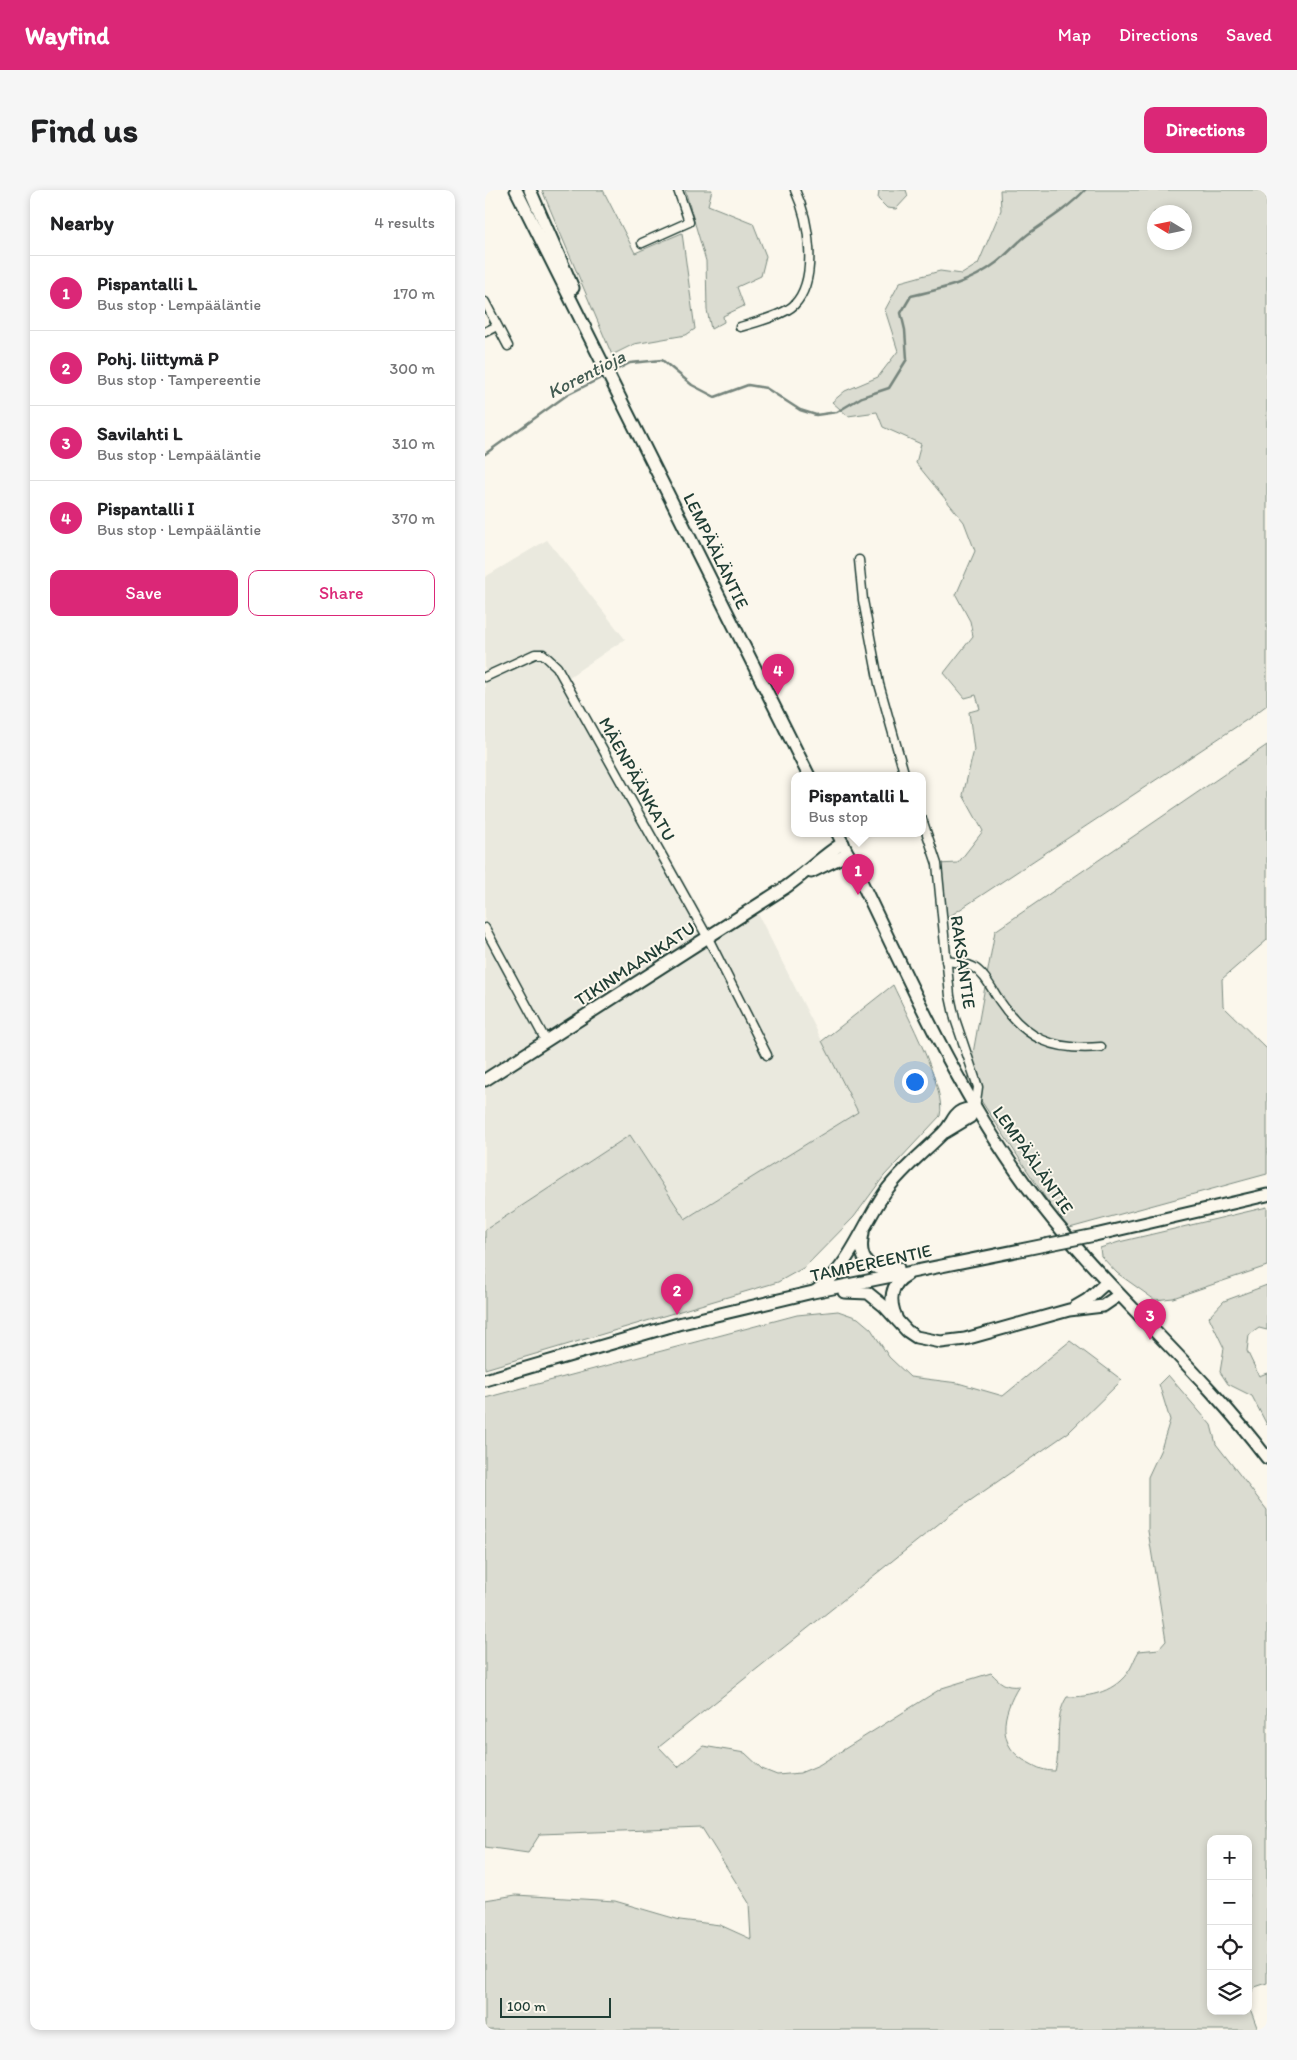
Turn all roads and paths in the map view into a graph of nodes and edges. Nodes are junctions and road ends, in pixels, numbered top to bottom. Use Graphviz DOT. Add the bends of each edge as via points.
graph roads {
  1 [pos="517,190"];
  2 [pos="529,190"];
  3 [pos="678,190"];
  4 [pos="795,190"];
  5 [pos="642,243"];
  6 [pos="485,302"];
  7 [pos="497,326"];
  8 [pos="740,327"];
  9 [pos="485,332"];
  10 [pos="593,341"];
  11 [pos="508,346"];
  12 [pos="859,560"];
  13 [pos="485,677"];
  14 [pos="807,772"];
  15 [pos="904,772"];
  16 [pos="926,831"];
  17 [pos="843,844"];
  18 [pos="485,928"];
  19 [pos="708,938"];
  20 [pos="946,961"];
  21 [pos="547,1041"];
  22 [pos="1101,1046"];
  23 [pos="767,1055"];
  24 [pos="485,1080"];
  25 [pos="975,1108"];
  26 [pos="1267,1195"];
  27 [pos="869,1218"];
  28 [pos="953,1264"];
  29 [pos="915,1271"];
  30 [pos="1107,1282"];
  31 [pos="813,1292"];
  32 [pos="1119,1295"];
  33 [pos="797,1296"];
  34 [pos="1069,1310"];
  35 [pos="899,1322"];
  36 [pos="485,1380"];
  37 [pos="1267,1458"];
  1 -- 10 [label="main road, LEMPÄÄLÄNTIE"];
  2 -- 10 [label="main road, LEMPÄÄLÄNTIE" via="561,258"];
  3 -- 5 [label="street" via="689,222"];
  4 -- 8 [label="street" via="811,257 809,276 794,305"];
  6 -- 7 [label="street"];
  7 -- 9 [label="street"];
  7 -- 11 [label="street"];
  10 -- 14 [label="main road, LEMPÄÄLÄNTIE"];
  12 -- 15 [label="street" via="879,684"];
  13 -- 19 [label="street, MÄENPÄÄNKATU" via="526,656 543,654 557,667"];
  16 -- 20 [label="street, RAKSANTIE" via="937,864"];
  17 -- 19 [label="main road, TIKINMAANKATU" via="803,876"];
  17 -- 25 [label="main road, LEMPÄÄLÄNTIE"];
  18 -- 21 [label="street"];
  19 -- 21 [label="main road, TIKINMAANKATU"];
  19 -- 23 [label="street, MÄENPÄÄNKATU"];
  20 -- 22 [label="street" via="971,965 982,973 1011,1018 1027,1033 1059,1047"];
  20 -- 25 [label="street, RAKSANTIE" via="955,1019 978,1087"];
  21 -- 24 [label="main road, TIKINMAANKATU"];
  25 -- 27 [label="main road" via="962,1109 957,1113 945,1132 902,1172"];
  25 -- 30 [label="main road, LEMPÄÄLÄNTIE" via="1026,1185"];
  26 -- 28 [label="main road, TAMPEREENTIE, bridge"];
  27 -- 28 [label="main road" via="861,1254 872,1267 889,1269"];
  27 -- 31 [label="main road" via="837,1274"];
  28 -- 29 [label="main road, TAMPEREENTIE"];
  29 -- 31 [label="main road, TAMPEREENTIE"];
  29 -- 35 [label="main road" via="900,1279 892,1292"];
  30 -- 32 [label="main road, LEMPÄÄLÄNTIE"];
  30 -- 34 [label="main road" via="1087,1300"];
  31 -- 33 [label="main road, TAMPEREENTIE"];
  32 -- 34 [label="main road" via="1103,1306"];
  32 -- 37 [label="main road, LEMPÄÄLÄNTIE" via="1202,1382"];
  33 -- 35 [label="main road" via="863,1292 878,1300"];
  33 -- 36 [label="main road, TAMPEREENTIE" via="678,1324"];
  34 -- 35 [label="main road" via="947,1341 916,1337"];
}
